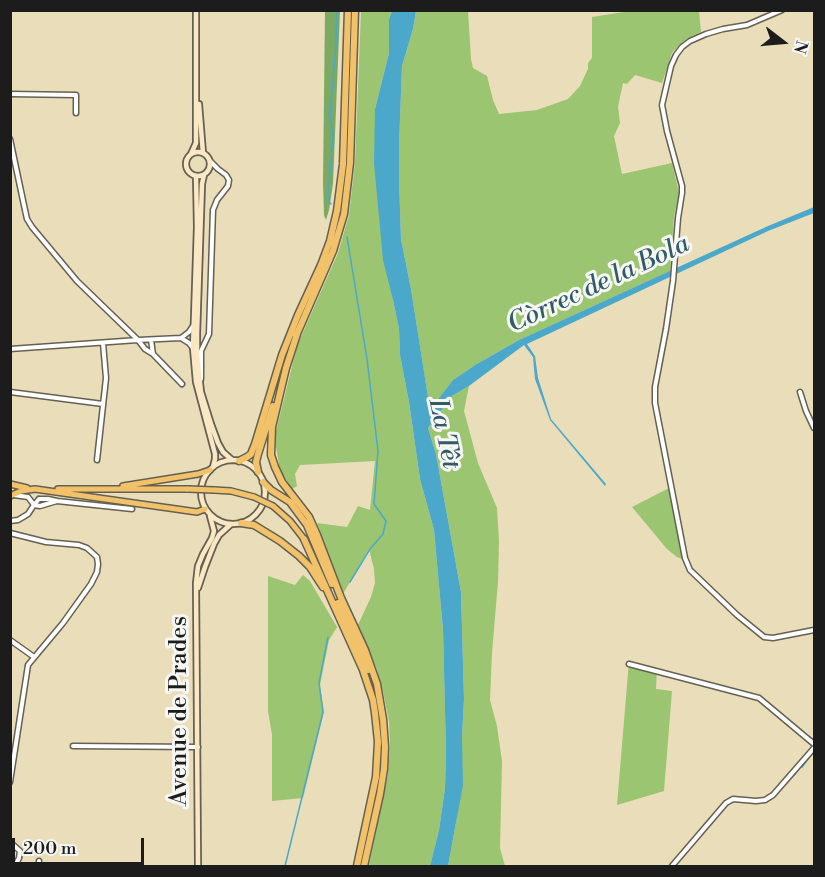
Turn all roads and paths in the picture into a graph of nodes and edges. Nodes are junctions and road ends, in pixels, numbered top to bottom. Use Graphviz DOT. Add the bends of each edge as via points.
graph roads {
  1 [pos="196,10"];
  2 [pos="348,10"];
  3 [pos="355,10"];
  4 [pos="782,10"];
  5 [pos="196,71"];
  6 [pos="10,94"];
  7 [pos="76,113"];
  8 [pos="10,139"];
  9 [pos="202,153"];
  10 [pos="191,154"];
  11 [pos="210,161"];
  12 [pos="209,169"];
  13 [pos="218,169"];
  14 [pos="204,175"];
  15 [pos="196,176"];
  16 [pos="193,326"];
  17 [pos="196,334"];
  18 [pos="209,334"];
  19 [pos="297,334"];
  20 [pos="181,338"];
  21 [pos="138,340"];
  22 [pos="151,340"];
  23 [pos="103,343"];
  24 [pos="193,348"];
  25 [pos="10,349"];
  26 [pos="153,354"];
  27 [pos="182,384"];
  28 [pos="10,392"];
  29 [pos="201,392"];
  30 [pos="800,392"];
  31 [pos="103,404"];
  32 [pos="265,422"];
  33 [pos="814,428"];
  34 [pos="97,460"];
  35 [pos="236,460"];
  36 [pos="211,468"];
  37 [pos="258,472"];
  38 [pos="263,482"];
  39 [pos="10,484"];
  40 [pos="35,489"];
  41 [pos="98,489"];
  42 [pos="12,496"];
  43 [pos="34,505"];
  44 [pos="132,509"];
  45 [pos="205,509"];
  46 [pos="210,516"];
  47 [pos="10,521"];
  48 [pos="241,524"];
  49 [pos="230,525"];
  50 [pos="10,533"];
  51 [pos="304,538"];
  52 [pos="197,596"];
  53 [pos="814,630"];
  54 [pos="10,640"];
  55 [pos="356,655"];
  56 [pos="34,657"];
  57 [pos="629,664"];
  58 [pos="375,677"];
  59 [pos="381,708"];
  60 [pos="73,746"];
  61 [pos="814,746"];
  62 [pos="198,747"];
  63 [pos="10,782"];
  64 [pos="10,842"];
  65 [pos="39,861"];
  66 [pos="198,865"];
  67 [pos="15,867"];
  68 [pos="39,867"];
  69 [pos="357,867"];
  70 [pos="364,867"];
  71 [pos="672,867"];
  1 -- 5 [label="main road"];
  2 -- 32 [label="highway" via="343,164 337,211 321,265 282,355"];
  3 -- 19 [label="highway" via="350,163 344,214 333,251"];
  4 -- 53 [label="street" via="747,25 706,34 682,46 675,55 662,105 682,193 654,403 690,570 764,637"];
  5 -- 9 [label="main road"];
  5 -- 10 [label="main road" via="196,143"];
  6 -- 7 [label="street" via="76,95"];
  8 -- 21 [label="street" via="32,227 76,281"];
  9 -- 10 [label="main road"];
  9 -- 11 [label="main road"];
  10 -- 15 [label="main road" via="187,168"];
  11 -- 12 [label="main road"];
  11 -- 13 [label="street"];
  12 -- 13 [label="street"];
  12 -- 14 [label="main road"];
  13 -- 18 [label="street" via="229,180 213,210"];
  14 -- 15 [label="main road"];
  14 -- 17 [label="main road"];
  15 -- 16 [label="main road"];
  16 -- 20 [label="street"];
  16 -- 24 [label="main road"];
  17 -- 18 [label="street"];
  17 -- 29 [label="main road"];
  18 -- 29 [label="street" via="201,351"];
  19 -- 32 [label="highway"];
  19 -- 58 [label="highway" via="272,427 271,455 282,482 309,517"];
  20 -- 22 [label="street"];
  20 -- 24 [label="street"];
  21 -- 22 [label="street"];
  21 -- 23 [label="street"];
  21 -- 26 [label="street"];
  22 -- 26 [label="street"];
  23 -- 25 [label="street"];
  23 -- 31 [label="street"];
  24 -- 36 [label="main road" via="196,382 215,454"];
  26 -- 27 [label="street"];
  28 -- 31 [label="street"];
  29 -- 35 [label="main road" via="218,443 223,452"];
  30 -- 33 [label="street"];
  31 -- 34 [label="street"];
  32 -- 35 [label="highway" via="251,453"];
  32 -- 37 [label="highway" via="256,462"];
  35 -- 36 [label="main road"];
  35 -- 37 [label="main road"];
  36 -- 41 [label="main road" via="198,474"];
  36 -- 45 [label="main road" via="201,486"];
  37 -- 38 [label="main road"];
  38 -- 48 [label="main road" via="261,508"];
  38 -- 58 [label="highway" via="290,502 307,525"];
  39 -- 40 [label="main road"];
  40 -- 41 [label="main road"];
  40 -- 42 [label="main road"];
  40 -- 45 [label="main road" via="197,512"];
  41 -- 51 [label="main road, bridge" via="231,491 273,506"];
  42 -- 43 [label="street" via="28,497"];
  43 -- 44 [label="street" via="57,501"];
  43 -- 47 [label="street" via="28,514"];
  45 -- 46 [label="main road"];
  46 -- 49 [label="main road"];
  46 -- 52 [label="main road, Avenue de Prades" via="213,538 198,566"];
  48 -- 49 [label="main road"];
  48 -- 55 [label="highway" via="266,531 309,567 321,583"];
  49 -- 52 [label="main road, Avenue de Prades" via="214,544"];
  50 -- 56 [label="street" via="79,545 97,557 97,572 91,584"];
  51 -- 55 [label="highway"];
  51 -- 59 [label="highway" via="354,636"];
  52 -- 62 [label="main road, Avenue de Prades"];
  54 -- 56 [label="street"];
  55 -- 69 [label="highway" via="373,700 378,742 376,777"];
  56 -- 63 [label="street" via="28,665"];
  57 -- 61 [label="street" via="759,698"];
  58 -- 59 [label="highway"];
  59 -- 70 [label="highway" via="384,769"];
  60 -- 62 [label="street"];
  61 -- 71 [label="street" via="773,795 765,800 729,800"];
  62 -- 66 [label="main road, Avenue de Prades"];
  64 -- 67 [label="street" via="20,851"];
  65 -- 68 [label="street"];
}
